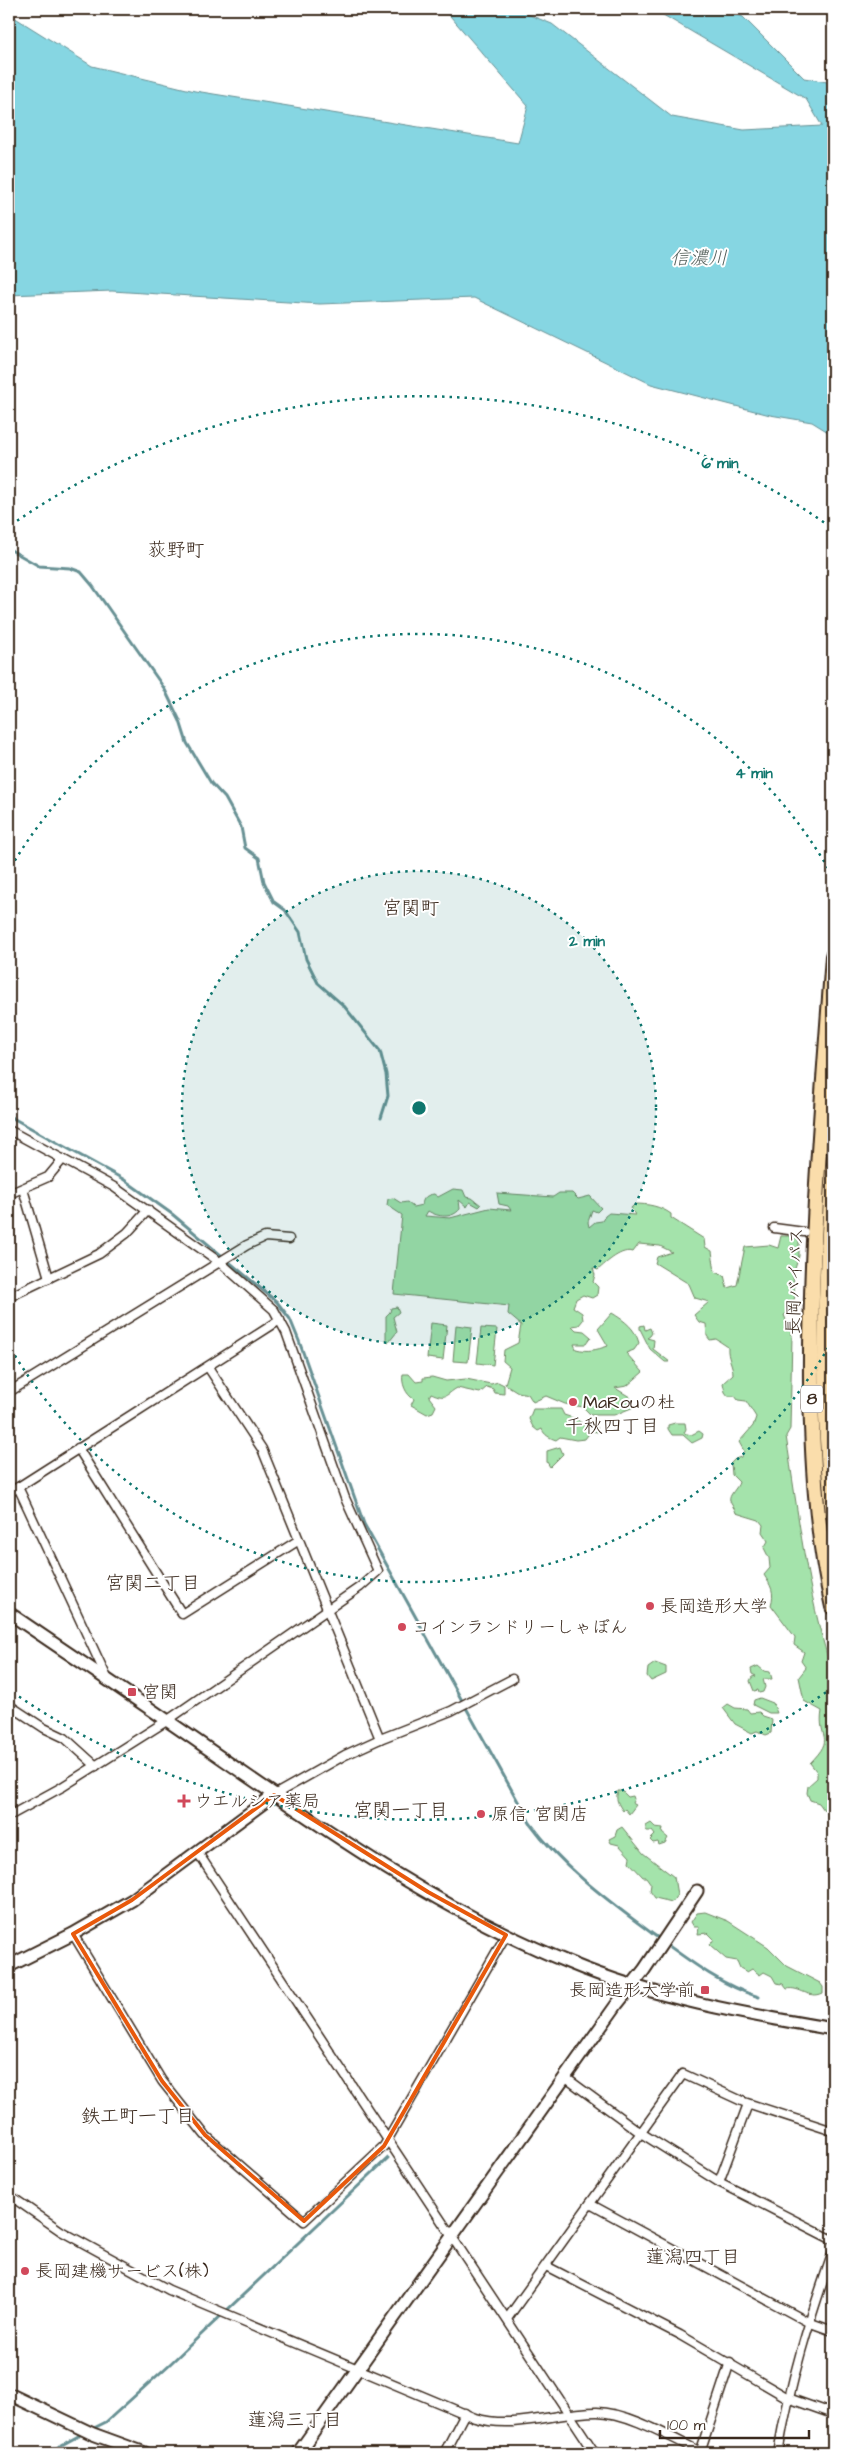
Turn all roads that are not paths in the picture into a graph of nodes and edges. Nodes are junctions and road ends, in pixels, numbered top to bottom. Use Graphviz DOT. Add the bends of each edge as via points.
graph roads {
  1 [pos="833,956"];
  2 [pos="9,1130"];
  3 [pos="63,1159"];
  4 [pos="833,1169"];
  5 [pos="23,1189"];
  6 [pos="9,1194"];
  7 [pos="148,1210"];
  8 [pos="774,1228"];
  9 [pos="804,1232"];
  10 [pos="289,1239"];
  11 [pos="221,1263"];
  12 [pos="49,1278"];
  13 [pos="9,1297"];
  14 [pos="826,1319"];
  15 [pos="280,1320"];
  16 [pos="208,1368"];
  17 [pos="833,1378"];
  18 [pos="9,1392"];
  19 [pos="78,1448"];
  20 [pos="18,1487"];
  21 [pos="9,1493"];
  22 [pos="833,1512"];
  23 [pos="299,1540"];
  24 [pos="833,1607"];
  25 [pos="328,1609"];
  26 [pos="9,1613"];
  27 [pos="512,1679"];
  28 [pos="109,1682"];
  29 [pos="9,1706"];
  30 [pos="168,1720"];
  31 [pos="380,1738"];
  32 [pos="96,1766"];
  33 [pos="274,1795"];
  34 [pos="9,1816"];
  35 [pos="198,1853"];
  36 [pos="697,1891"];
  37 [pos="73,1934"];
  38 [pos="506,1934"];
  39 [pos="9,1966"];
  40 [pos="632,1985"];
  41 [pos="729,2010"];
  42 [pos="833,2023"];
  43 [pos="833,2029"];
  44 [pos="566,2078"];
  45 [pos="748,2104"];
  46 [pos="833,2131"];
  47 [pos="642,2133"];
  48 [pos="388,2140"];
  49 [pos="719,2182"];
  50 [pos="9,2195"];
  51 [pos="590,2204"];
  52 [pos="452,2237"];
  53 [pos="833,2240"];
  54 [pos="833,2252"];
  55 [pos="546,2266"];
  56 [pos="507,2319"];
  57 [pos="808,2322"];
  58 [pos="833,2331"];
  59 [pos="730,2362"];
  60 [pos="358,2368"];
  61 [pos="9,2394"];
  62 [pos="788,2398"];
  63 [pos="569,2413"];
  64 [pos="465,2414"];
  65 [pos="833,2414"];
  66 [pos="700,2452"];
  67 [pos="144,2453"];
  68 [pos="298,2453"];
  69 [pos="444,2453"];
  70 [pos="595,2453"];
  71 [pos="778,2453"];
  1 -- 24 [label="highway, 長岡バイパス / 8" via="811,1313 812,1446 821,1542"];
  2 -- 3 [label="street"];
  3 -- 5 [label="street" via="48,1177"];
  3 -- 7 [label="street"];
  4 -- 14 [label="highway, 長岡バイパス / 8"];
  5 -- 6 [label="street"];
  5 -- 12 [label="street"];
  7 -- 11 [label="street"];
  7 -- 12 [label="street" via="127,1233 99,1254"];
  8 -- 9 [label="street"];
  10 -- 11 [label="street" via="258,1239"];
  11 -- 15 [label="street" via="274,1310"];
  11 -- 18 [label="street"];
  12 -- 13 [label="street"];
  14 -- 17 [label="street"];
  14 -- 22 [label="highway, 長岡バイパス / 8" via="826,1426"];
  15 -- 16 [label="street"];
  15 -- 25 [label="street" via="345,1498 378,1570"];
  16 -- 19 [label="street"];
  16 -- 23 [label="street" via="262,1449"];
  19 -- 20 [label="street"];
  19 -- 23 [label="street" via="182,1614"];
  20 -- 21 [label="street"];
  20 -- 28 [label="street"];
  23 -- 25 [label="street"];
  25 -- 30 [label="street"];
  25 -- 31 [label="street"];
  26 -- 28 [label="street"];
  27 -- 31 [label="street" via="451,1711"];
  28 -- 30 [label="street"];
  29 -- 32 [label="street" via="65,1738"];
  30 -- 32 [label="street"];
  30 -- 33 [label="street"];
  31 -- 33 [label="street"];
  32 -- 34 [label="street"];
  33 -- 35 [label="street"];
  33 -- 38 [label="street" via="405,1878"];
  35 -- 37 [label="street" via="132,1900"];
  35 -- 48 [label="street"];
  36 -- 40 [label="street"];
  37 -- 39 [label="street"];
  37 -- 48 [label="street" via="162,2081 205,2135 304,2221"];
  38 -- 40 [label="street" via="570,1963"];
  38 -- 48 [label="street"];
  40 -- 41 [label="street"];
  40 -- 44 [label="street"];
  41 -- 42 [label="street"];
  41 -- 43 [label="street"];
  44 -- 47 [label="street"];
  44 -- 52 [label="street"];
  45 -- 46 [label="street"];
  45 -- 47 [label="street" via="683,2074"];
  45 -- 49 [label="street"];
  47 -- 49 [label="street"];
  47 -- 51 [label="street"];
  48 -- 52 [label="street"];
  49 -- 53 [label="street"];
  50 -- 60 [label="street" via="78,2241 169,2290"];
  51 -- 55 [label="street"];
  51 -- 57 [label="street"];
  52 -- 56 [label="street"];
  52 -- 60 [label="street"];
  54 -- 57 [label="street"];
  55 -- 56 [label="street"];
  55 -- 59 [label="street"];
  56 -- 63 [label="street"];
  57 -- 58 [label="street"];
  57 -- 62 [label="street"];
  59 -- 62 [label="street"];
  59 -- 66 [label="street"];
  60 -- 64 [label="street"];
  60 -- 68 [label="street"];
  61 -- 67 [label="street" via="92,2434"];
  62 -- 65 [label="street"];
  62 -- 71 [label="street"];
  63 -- 64 [label="street" via="500,2423 486,2422"];
  63 -- 66 [label="street" via="609,2413"];
  63 -- 70 [label="street"];
  64 -- 69 [label="street"];
}
